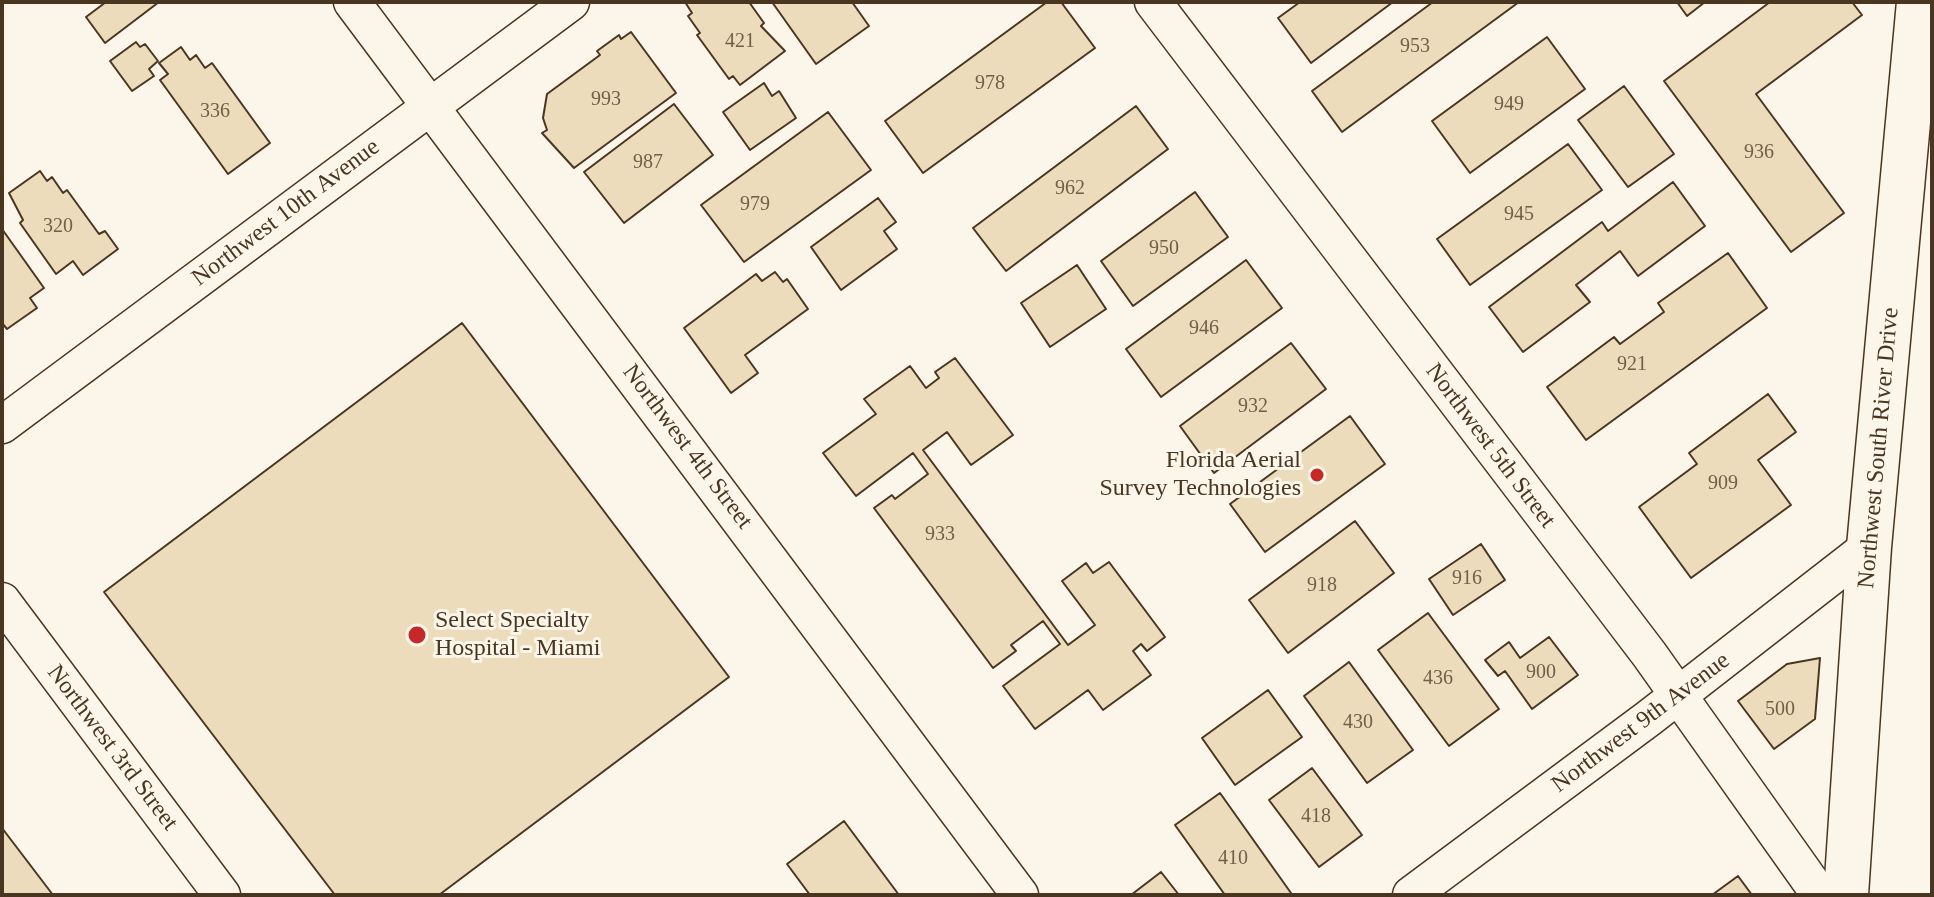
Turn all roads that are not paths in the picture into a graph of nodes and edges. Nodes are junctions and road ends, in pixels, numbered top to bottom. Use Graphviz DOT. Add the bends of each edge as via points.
graph roads {
  1 [pos="352,2"];
  2 [pos="571,2"];
  3 [pos="1153,2"];
  4 [pos="1919,2"];
  5 [pos="431,105"];
  6 [pos="2,425"];
  7 [pos="1869,547"];
  8 [pos="2,601"];
  9 [pos="1677,696"];
  10 [pos="222,895"];
  11 [pos="1020,895"];
  12 [pos="1411,895"];
  13 [pos="1820,895"];
  14 [pos="1846,895"];
  1 -- 5 [label="street, Northwest 4th Street"];
  2 -- 5 [label="street, Northwest 10th Avenue"];
  3 -- 9 [label="street, Northwest 5th Street"];
  4 -- 7 [label="main road, Northwest South River Drive"];
  5 -- 6 [label="street, Northwest 10th Avenue"];
  5 -- 11 [label="street, Northwest 4th Street"];
  7 -- 9 [label="street, Northwest 9th Avenue"];
  7 -- 14 [label="main road, Northwest South River Drive"];
  8 -- 10 [label="street, Northwest 3rd Street"];
  9 -- 12 [label="street, Northwest 9th Avenue"];
  9 -- 13 [label="street, Northwest 5th Street"];
}
